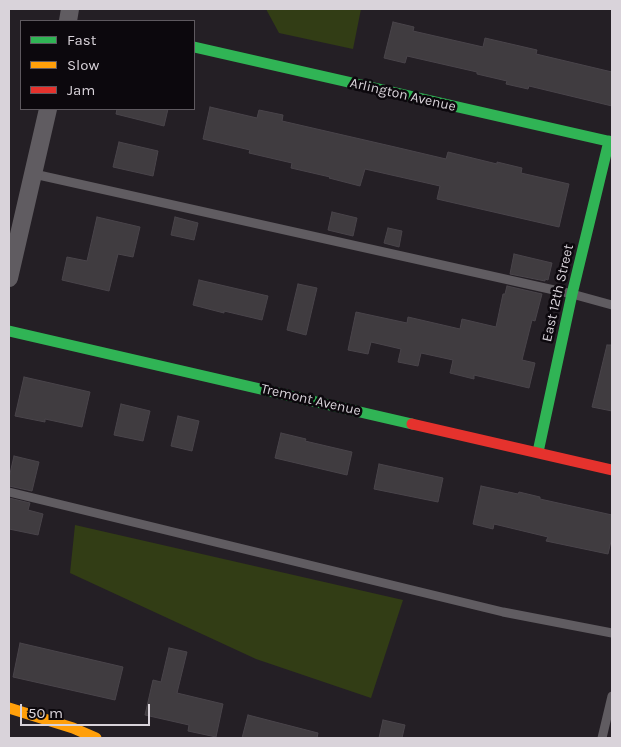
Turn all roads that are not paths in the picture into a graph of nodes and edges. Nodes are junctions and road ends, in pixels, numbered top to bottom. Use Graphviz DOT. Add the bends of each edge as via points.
graph roads {
  1 [pos="195,47"];
  2 [pos="48,110"];
  3 [pos="611,142"];
  4 [pos="34,174"];
  5 [pos="13,237"];
  6 [pos="9,275"];
  7 [pos="572,294"];
  8 [pos="612,305"];
  9 [pos="9,331"];
  10 [pos="538,452"];
  11 [pos="612,470"];
  12 [pos="9,492"];
  13 [pos="612,633"];
  14 [pos="612,696"];
  15 [pos="9,708"];
  16 [pos="96,738"];
  17 [pos="602,738"];
  1 -- 3 [label="street, Arlington Avenue"];
  2 -- 4 [label="street"];
  3 -- 7 [label="street, East 12th Street"];
  4 -- 5 [label="street"];
  4 -- 7 [label="lane"];
  5 -- 6 [label="street"];
  7 -- 8 [label="lane"];
  7 -- 10 [label="street, East 12th Street"];
  9 -- 10 [label="street, Tremont Avenue"];
  10 -- 11 [label="street, Tremont Avenue"];
  12 -- 13 [label="lane" via="503,612"];
  14 -- 17 [label="lane"];
  15 -- 16 [label="street"];
}
